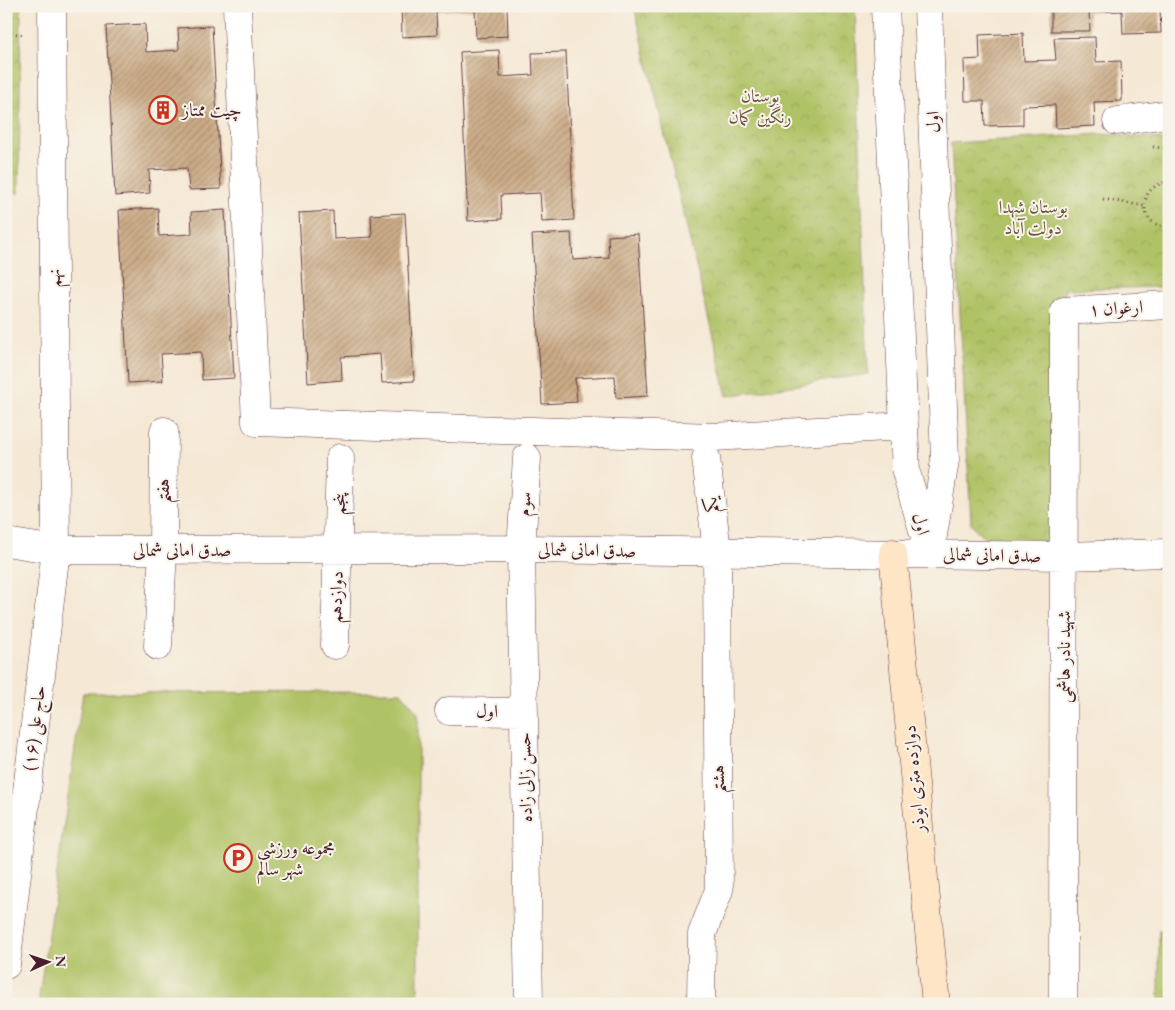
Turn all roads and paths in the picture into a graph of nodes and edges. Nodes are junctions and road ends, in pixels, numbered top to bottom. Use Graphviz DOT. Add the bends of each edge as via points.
graph roads {
  1 [pos="52,6"];
  2 [pos="237,6"];
  3 [pos="886,6"];
  4 [pos="928,6"];
  5 [pos="1169,114"];
  6 [pos="1117,121"];
  7 [pos="1169,182"];
  8 [pos="1103,199"];
  9 [pos="1144,206"];
  10 [pos="1169,227"];
  11 [pos="1169,305"];
  12 [pos="1064,311"];
  13 [pos="904,426"];
  14 [pos="164,431"];
  15 [pos="340,458"];
  16 [pos="527,458"];
  17 [pos="706,458"];
  18 [pos="6,542"];
  19 [pos="520,549"];
  20 [pos="56,550"];
  21 [pos="163,550"];
  22 [pos="337,550"];
  23 [pos="716,551"];
  24 [pos="893,553"];
  25 [pos="1169,553"];
  26 [pos="930,554"];
  27 [pos="1065,556"];
  28 [pos="335,645"];
  29 [pos="158,646"];
  30 [pos="449,711"];
  31 [pos="524,712"];
  32 [pos="6,966"];
  33 [pos="529,1004"];
  34 [pos="701,1004"];
  35 [pos="936,1004"];
  36 [pos="1063,1004"];
  1 -- 20 [label="street, نهم"];
  2 -- 13 [label="street" via="256,422 714,437"];
  3 -- 13 [label="street, اول"];
  4 -- 26 [label="street, اول" via="945,460"];
  5 -- 6 [label="street"];
  7 -- 9 [label="path" via="1161,182 1149,191"];
  8 -- 9 [label="path"];
  9 -- 10 [label="path" via="1150,220"];
  11 -- 12 [label="street, ارغوان ۱"];
  12 -- 27 [label="street, شهید نادر هاشمی"];
  13 -- 26 [label="street, اول" via="906,472"];
  14 -- 21 [label="street, هفتم"];
  15 -- 22 [label="street, پنجم"];
  16 -- 19 [label="street, سوم"];
  17 -- 23 [label="street, یکم"];
  18 -- 20 [label="street, صدق امانی شمالی"];
  19 -- 22 [label="street, صدق امانی شمالی"];
  19 -- 23 [label="street, صدق امانی شمالی"];
  19 -- 31 [label="street, حسن زالی زاده"];
  20 -- 21 [label="street, صدق امانی شمالی"];
  20 -- 32 [label="street, حاج علی (۱۶)"];
  21 -- 22 [label="street, صدق امانی شمالی"];
  21 -- 29 [label="street, هفتم"];
  22 -- 28 [label="street, دوازدهم"];
  23 -- 24 [label="street, صدق امانی شمالی"];
  23 -- 34 [label="street, هشتم" via="719,890 702,934"];
  24 -- 26 [label="street, صدق امانی شمالی"];
  24 -- 35 [label="street, دوازده متری ابوذر"];
  25 -- 27 [label="street, صدق امانی شمالی"];
  26 -- 27 [label="street, صدق امانی شمالی"];
  27 -- 36 [label="street, شهید نادر هاشمی"];
  30 -- 31 [label="street, اول"];
  31 -- 33 [label="street, حسن زالی زاده"];
}
